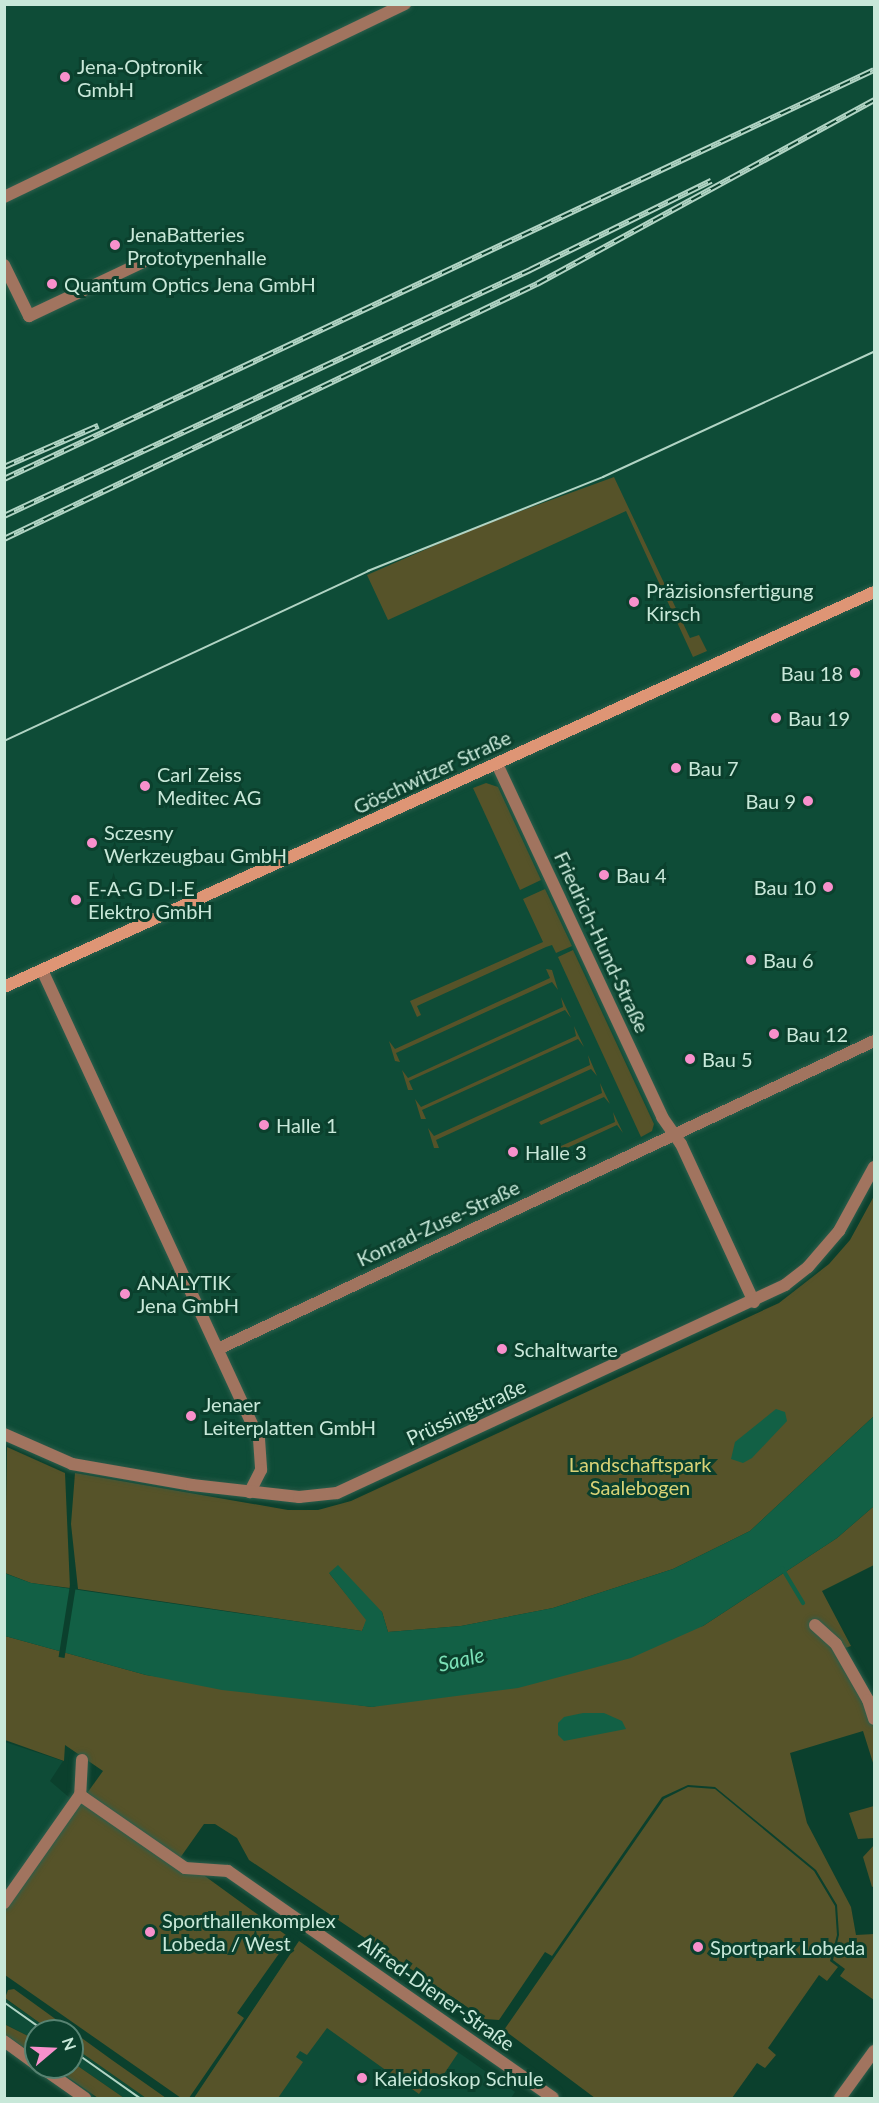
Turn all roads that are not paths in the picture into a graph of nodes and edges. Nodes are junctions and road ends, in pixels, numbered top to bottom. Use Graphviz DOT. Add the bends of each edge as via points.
graph roads {
  1 [pos="405,4"];
  2 [pos="4,197"];
  3 [pos="143,262"];
  4 [pos="4,266"];
  5 [pos="874,592"];
  6 [pos="497,764"];
  7 [pos="42,970"];
  8 [pos="4,987"];
  9 [pos="874,1041"];
  10 [pos="675,1135"];
  11 [pos="874,1167"];
  12 [pos="754,1302"];
  13 [pos="218,1349"];
  14 [pos="4,1434"];
  15 [pos="250,1492"];
  16 [pos="815,1625"];
  17 [pos="874,1719"];
  18 [pos="82,1760"];
  19 [pos="82,1797"];
  20 [pos="4,1903"];
  21 [pos="4,2041"];
  22 [pos="874,2051"];
  23 [pos="24,2055"];
  24 [pos="58,2079"];
  25 [pos="85,2098"];
  26 [pos="553,2098"];
  27 [pos="840,2098"];
  1 -- 2 [label="street"];
  3 -- 4 [label="street" via="29,316"];
  5 -- 6 [label="main road, Göschwitzer Straße"];
  6 -- 7 [label="main road, Göschwitzer Straße"];
  6 -- 10 [label="street, Friedrich-Hund-Straße" via="662,1117"];
  7 -- 8 [label="main road, Göschwitzer Straße"];
  7 -- 13 [label="street"];
  9 -- 10 [label="street"];
  10 -- 12 [label="street, Friedrich-Hund-Straße"];
  10 -- 13 [label="street, Konrad-Zuse-Straße"];
  11 -- 12 [label="street, Prüssingstraße" via="856,1206 821,1252 785,1285"];
  12 -- 15 [label="street, Prüssingstraße" via="337,1493 299,1497"];
  13 -- 15 [label="street" via="259,1439 261,1470"];
  14 -- 15 [label="street, Prüssingstraße" via="72,1464"];
  16 -- 17 [label="street" via="836,1644 864,1692"];
  18 -- 19 [label="street"];
  19 -- 20 [label="street"];
  19 -- 26 [label="street, Alfred-Diener-Straße" via="184,1868 228,1871"];
  21 -- 23 [label="street"];
  22 -- 27 [label="street"];
  24 -- 25 [label="street"];
}
